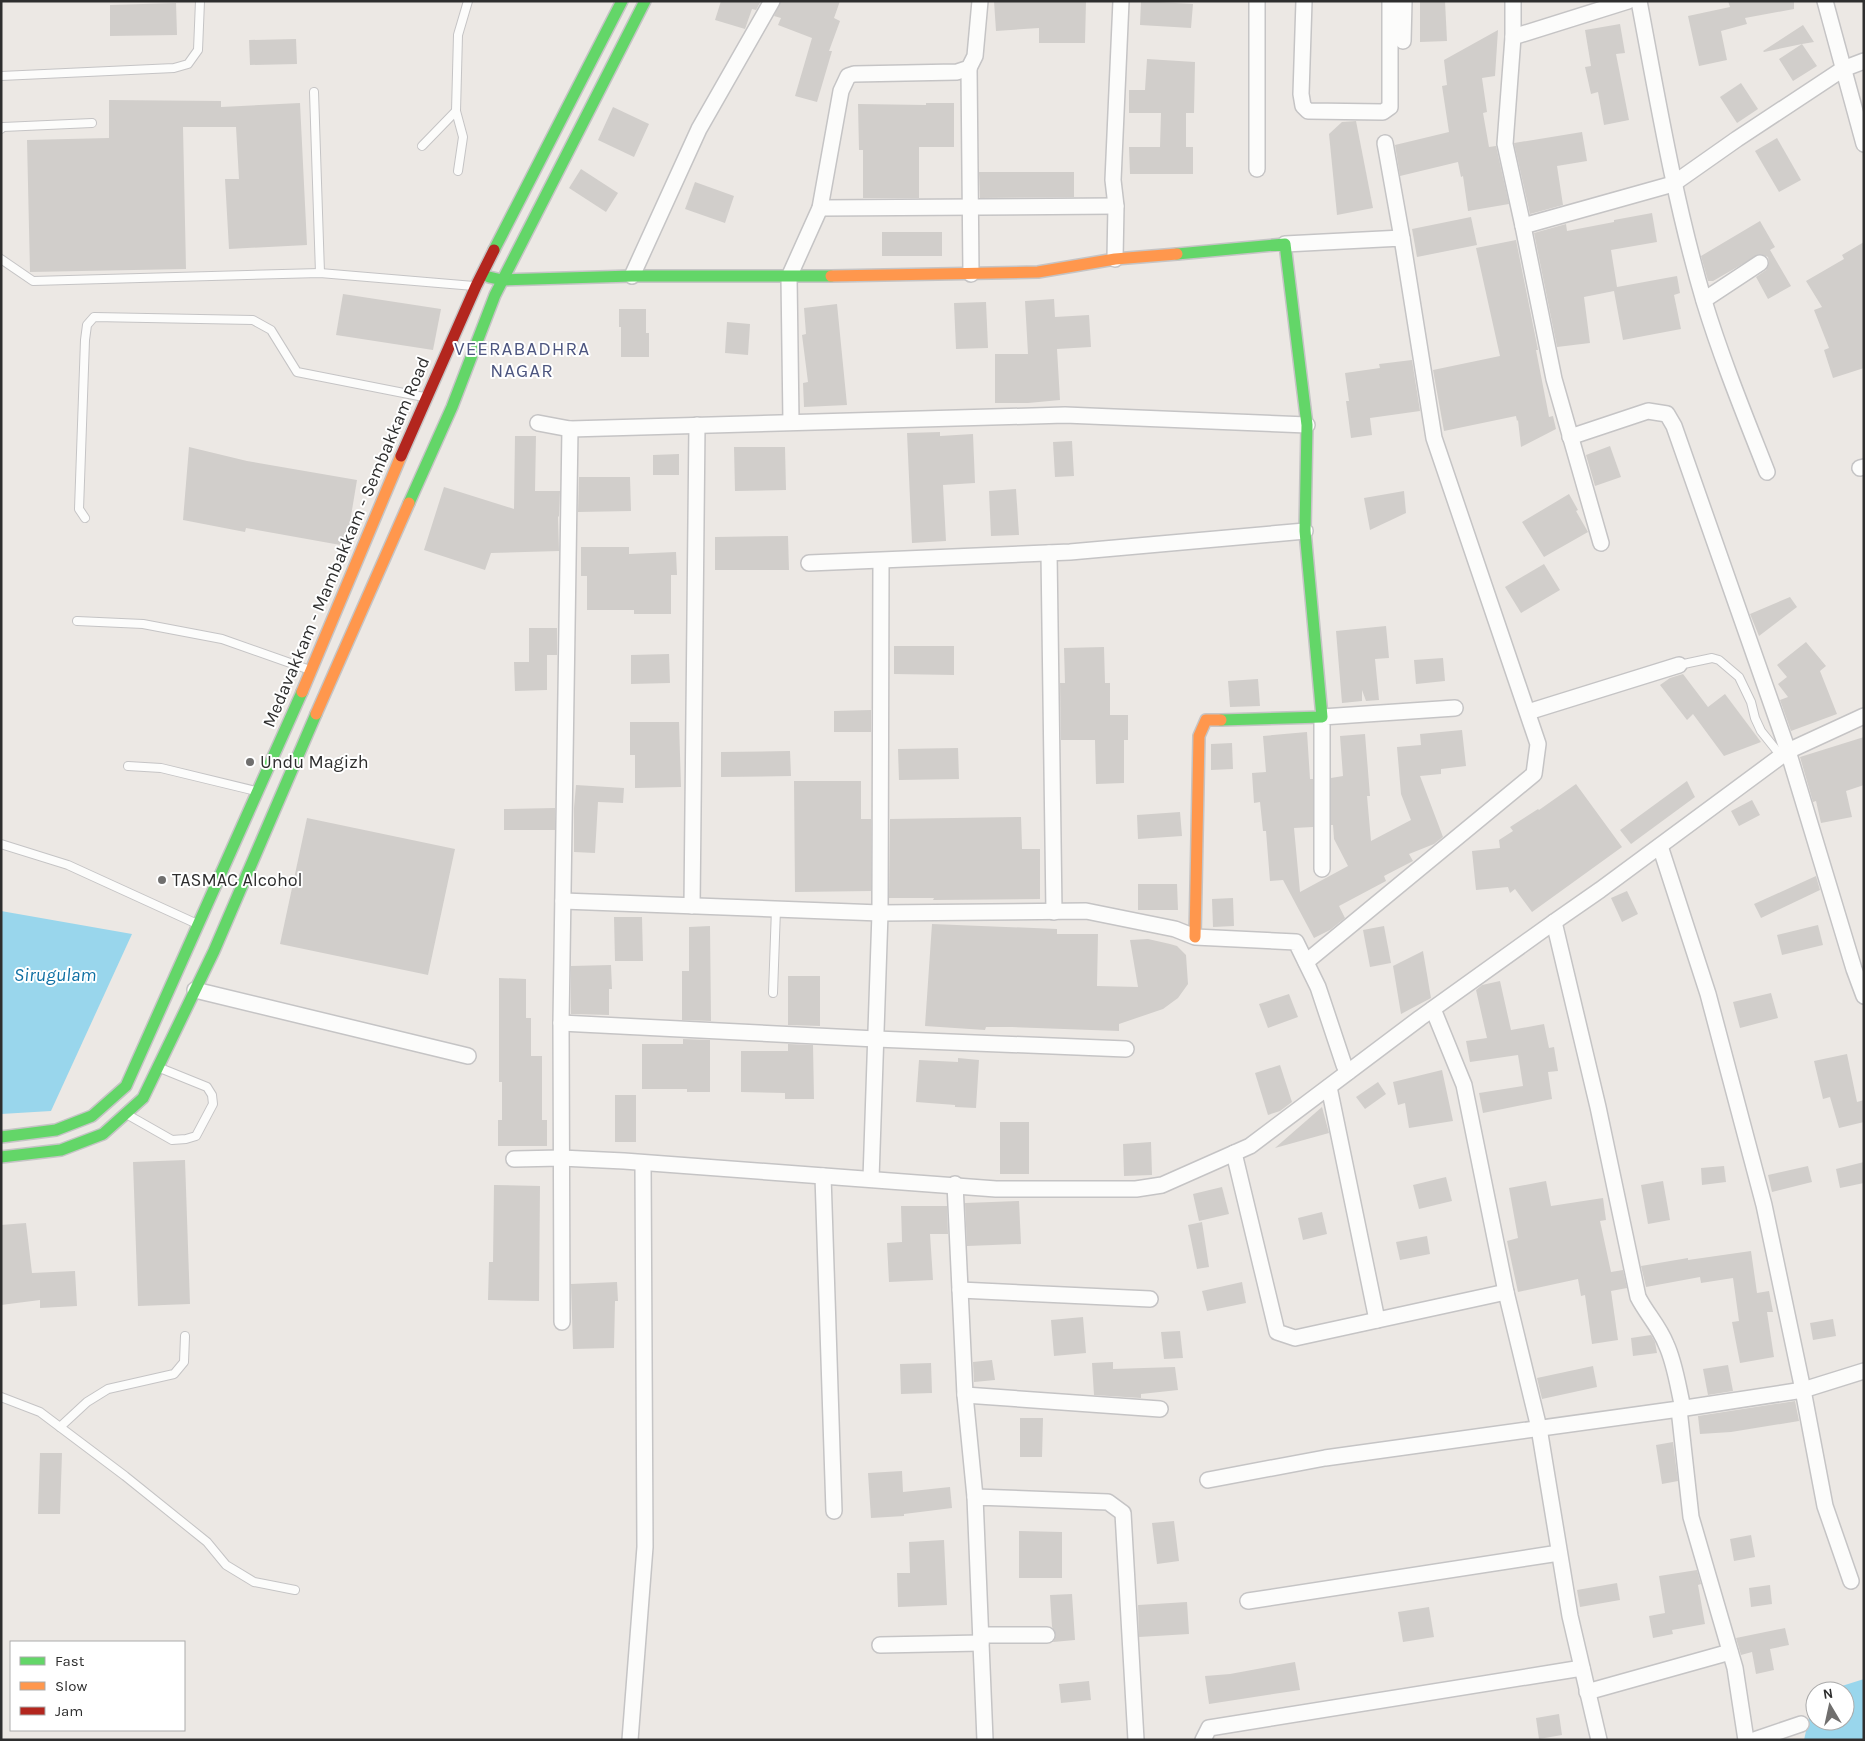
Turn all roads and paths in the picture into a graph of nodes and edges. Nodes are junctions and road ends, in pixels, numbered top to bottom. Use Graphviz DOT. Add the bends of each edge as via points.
graph roads {
  1 [pos="200,1"];
  2 [pos="468,1"];
  3 [pos="622,1"];
  4 [pos="645,1"];
  5 [pos="772,1"];
  6 [pos="980,1"];
  7 [pos="1121,1"];
  8 [pos="1257,1"];
  9 [pos="1304,1"];
  10 [pos="1390,1"];
  11 [pos="1404,1"];
  12 [pos="1512,1"];
  13 [pos="1628,1"];
  14 [pos="1639,1"];
  15 [pos="1825,1"];
  16 [pos="1513,36"];
  17 [pos="1403,41"];
  18 [pos="1864,61"];
  19 [pos="969,68"];
  20 [pos="1843,69"];
  21 [pos="1,76"];
  22 [pos="314,92"];
  23 [pos="456,111"];
  24 [pos="92,122"];
  25 [pos="1,129"];
  26 [pos="1385,143"];
  27 [pos="1864,144"];
  28 [pos="422,146"];
  29 [pos="1257,169"];
  30 [pos="458,171"];
  31 [pos="1673,184"];
  32 [pos="1116,206"];
  33 [pos="820,208"];
  34 [pos="970,208"];
  35 [pos="1523,226"];
  36 [pos="1402,238"];
  37 [pos="1285,244"];
  38 [pos="1,259"];
  39 [pos="1115,259"];
  40 [pos="1760,263"];
  41 [pos="320,272"];
  42 [pos="971,274"];
  43 [pos="632,276"];
  44 [pos="789,277"];
  45 [pos="502,280"];
  46 [pos="478,281"];
  47 [pos="1704,300"];
  48 [pos="426,398"];
  49 [pos="791,422"];
  50 [pos="538,423"];
  51 [pos="1307,424"];
  52 [pos="697,425"];
  53 [pos="570,429"];
  54 [pos="1570,437"];
  55 [pos="1767,472"];
  56 [pos="85,518"];
  57 [pos="1305,531"];
  58 [pos="1601,543"];
  59 [pos="1049,553"];
  60 [pos="881,561"];
  61 [pos="809,563"];
  62 [pos="77,621"];
  63 [pos="1679,665"];
  64 [pos="312,670"];
  65 [pos="1455,708"];
  66 [pos="1528,712"];
  67 [pos="1864,716"];
  68 [pos="1322,717"];
  69 [pos="1785,754"];
  70 [pos="128,766"];
  71 [pos="258,791"];
  72 [pos="1,844"];
  73 [pos="1660,846"];
  74 [pos="1322,869"];
  75 [pos="563,901"];
  76 [pos="692,906"];
  77 [pos="776,909"];
  78 [pos="1054,912"];
  79 [pos="880,913"];
  80 [pos="1554,922"];
  81 [pos="199,925"];
  82 [pos="1195,937"];
  83 [pos="1306,962"];
  84 [pos="195,990"];
  85 [pos="773,993"];
  86 [pos="1864,996"];
  87 [pos="1433,1009"];
  88 [pos="561,1023"];
  89 [pos="876,1039"];
  90 [pos="1126,1049"];
  91 [pos="468,1056"];
  92 [pos="158,1067"];
  93 [pos="1348,1072"];
  94 [pos="1329,1087"];
  95 [pos="125,1114"];
  96 [pos="1,1136"];
  97 [pos="1234,1154"];
  98 [pos="1,1157"];
  99 [pos="561,1158"];
  100 [pos="514,1159"];
  101 [pos="643,1163"];
  102 [pos="823,1176"];
  103 [pos="871,1180"];
  104 [pos="954,1184"];
  105 [pos="960,1290"];
  106 [pos="1506,1292"];
  107 [pos="1150,1299"];
  108 [pos="1377,1320"];
  109 [pos="562,1322"];
  110 [pos="185,1336"];
  111 [pos="1864,1371"];
  112 [pos="1803,1390"];
  113 [pos="965,1395"];
  114 [pos="1,1397"];
  115 [pos="1160,1408"];
  116 [pos="1681,1409"];
  117 [pos="60,1427"];
  118 [pos="1539,1428"];
  119 [pos="1208,1480"];
  120 [pos="974,1497"];
  121 [pos="834,1511"];
  122 [pos="1559,1553"];
  123 [pos="1851,1581"];
  124 [pos="295,1590"];
  125 [pos="1248,1601"];
  126 [pos="1047,1635"];
  127 [pos="981,1639"];
  128 [pos="880,1645"];
  129 [pos="1730,1652"];
  130 [pos="1582,1668"];
  131 [pos="1588,1692"];
  132 [pos="1801,1724"];
  133 [pos="630,1740"];
  134 [pos="985,1740"];
  135 [pos="1136,1740"];
  136 [pos="1203,1740"];
  137 [pos="1599,1740"];
  138 [pos="1746,1740"];
  139 [pos="1754,1740"];
  1 -- 21 [label="lane" via="198,50 188,64 174,68"];
  2 -- 23 [label="lane" via="458,35"];
  3 -- 46 [label="main road, Medavakkam - Mambakkam - Sembakkam Road"];
  4 -- 45 [label="main road"];
  5 -- 43 [label="street" via="699,129"];
  6 -- 19 [label="street" via="974,56"];
  7 -- 32 [label="street" via="1113,180"];
  8 -- 29 [label="street"];
  9 -- 10 [label="street" via="1303,106 1308,111 1383,112 1390,107"];
  11 -- 17 [label="street"];
  12 -- 16 [label="street"];
  13 -- 16 [label="street"];
  14 -- 31 [label="street"];
  15 -- 20 [label="street"];
  16 -- 35 [label="street" via="1505,144"];
  18 -- 20 [label="street"];
  19 -- 33 [label="street" via="957,72 848,76 840,91"];
  19 -- 34 [label="street"];
  20 -- 27 [label="street"];
  20 -- 31 [label="street"];
  22 -- 41 [label="lane"];
  23 -- 28 [label="lane"];
  23 -- 30 [label="lane" via="463,137"];
  24 -- 25 [label="lane"];
  26 -- 36 [label="street"];
  31 -- 35 [label="street"];
  31 -- 47 [label="street"];
  32 -- 34 [label="street"];
  32 -- 39 [label="street"];
  33 -- 34 [label="street"];
  33 -- 44 [label="street"];
  34 -- 42 [label="street"];
  35 -- 54 [label="street" via="1554,378"];
  36 -- 37 [label="street"];
  36 -- 66 [label="street" via="1434,438"];
  37 -- 39 [label="main road"];
  37 -- 51 [label="main road"];
  38 -- 41 [label="lane" via="33,282"];
  39 -- 42 [label="main road" via="1038,272"];
  40 -- 47 [label="street"];
  41 -- 46 [label="lane"];
  42 -- 44 [label="main road"];
  43 -- 44 [label="main road"];
  43 -- 45 [label="main road"];
  44 -- 49 [label="street"];
  45 -- 46 [label="main road"];
  45 -- 84 [label="main road" via="452,407"];
  46 -- 48 [label="main road, Medavakkam - Mambakkam - Sembakkam Road"];
  47 -- 55 [label="street"];
  48 -- 56 [label="lane" via="297,372 271,330 254,320 94,317 87,324 85,340 80,509"];
  48 -- 64 [label="main road, Medavakkam - Mambakkam - Sembakkam Road"];
  49 -- 51 [label="street" via="1065,415"];
  49 -- 52 [label="street"];
  50 -- 53 [label="street"];
  51 -- 57 [label="main road"];
  52 -- 53 [label="street"];
  52 -- 76 [label="street"];
  53 -- 75 [label="street"];
  54 -- 58 [label="street"];
  54 -- 69 [label="street" via="1648,411 1666,414 1684,452"];
  57 -- 59 [label="street"];
  57 -- 68 [label="main road"];
  59 -- 60 [label="street"];
  59 -- 78 [label="street"];
  60 -- 61 [label="street"];
  60 -- 79 [label="street"];
  62 -- 64 [label="lane" via="142,624 222,639"];
  63 -- 66 [label="street"];
  63 -- 69 [label="lane" via="1712,658 1719,660 1739,677 1752,702 1761,731"];
  64 -- 71 [label="main road, Medavakkam - Mambakkam - Sembakkam Road"];
  65 -- 68 [label="street"];
  66 -- 83 [label="street" via="1538,744 1534,774"];
  67 -- 69 [label="street"];
  68 -- 74 [label="street"];
  68 -- 82 [label="main road" via="1206,720 1203,723 1199,736"];
  69 -- 73 [label="street"];
  69 -- 86 [label="street"];
  70 -- 71 [label="lane" via="161,768"];
  71 -- 81 [label="main road, Medavakkam - Mambakkam - Sembakkam Road"];
  72 -- 81 [label="lane" via="68,865"];
  73 -- 80 [label="street"];
  73 -- 112 [label="street" via="1708,994 1764,1205"];
  75 -- 76 [label="street"];
  75 -- 88 [label="street"];
  76 -- 77 [label="street"];
  77 -- 79 [label="street"];
  77 -- 85 [label="lane"];
  78 -- 79 [label="street"];
  78 -- 82 [label="street" via="1086,911 1175,928"];
  79 -- 89 [label="street"];
  80 -- 87 [label="street"];
  80 -- 116 [label="street" via="1638,1297 1667,1346"];
  81 -- 96 [label="main road, Medavakkam - Mambakkam - Sembakkam Road" via="126,1086 92,1116 56,1130"];
  82 -- 83 [label="street" via="1296,942"];
  83 -- 93 [label="street"];
  84 -- 91 [label="street"];
  84 -- 92 [label="main road"];
  87 -- 93 [label="street"];
  87 -- 106 [label="street" via="1464,1085"];
  88 -- 89 [label="street"];
  88 -- 99 [label="street"];
  89 -- 90 [label="street"];
  89 -- 103 [label="street"];
  92 -- 95 [label="main road" via="143,1098"];
  92 -- 95 [label="lane" via="207,1087 212,1095 213,1104 196,1136 172,1140"];
  93 -- 94 [label="street"];
  94 -- 97 [label="street" via="1250,1146"];
  94 -- 108 [label="street"];
  95 -- 98 [label="main road" via="103,1134 62,1150"];
  97 -- 104 [label="street" via="1162,1185 1136,1189 996,1189"];
  97 -- 108 [label="street" via="1277,1332 1294,1338"];
  99 -- 100 [label="street"];
  99 -- 101 [label="street"];
  99 -- 109 [label="street"];
  101 -- 102 [label="street"];
  101 -- 133 [label="street" via="645,1547"];
  102 -- 103 [label="street"];
  102 -- 121 [label="street"];
  103 -- 104 [label="street"];
  104 -- 105 [label="street"];
  105 -- 107 [label="street"];
  105 -- 113 [label="street"];
  106 -- 108 [label="street"];
  106 -- 118 [label="street"];
  110 -- 117 [label="lane" via="184,1362 174,1374 108,1390 87,1402"];
  111 -- 112 [label="street"];
  112 -- 116 [label="street"];
  112 -- 123 [label="street" via="1824,1506"];
  113 -- 115 [label="street"];
  113 -- 120 [label="street"];
  114 -- 117 [label="lane" via="40,1412"];
  116 -- 118 [label="street"];
  116 -- 129 [label="street" via="1691,1517"];
  117 -- 124 [label="lane" via="207,1542 226,1565 254,1582"];
  118 -- 119 [label="street" via="1325,1458"];
  118 -- 122 [label="street"];
  120 -- 127 [label="street"];
  120 -- 135 [label="street" via="1108,1502 1123,1513"];
  122 -- 125 [label="street"];
  122 -- 130 [label="street"];
  126 -- 127 [label="street"];
  127 -- 128 [label="street"];
  127 -- 134 [label="street"];
  129 -- 131 [label="street"];
  129 -- 138 [label="street"];
  130 -- 131 [label="street"];
  130 -- 136 [label="street" via="1209,1728"];
  131 -- 137 [label="street"];
  132 -- 139 [label="street"];
}
